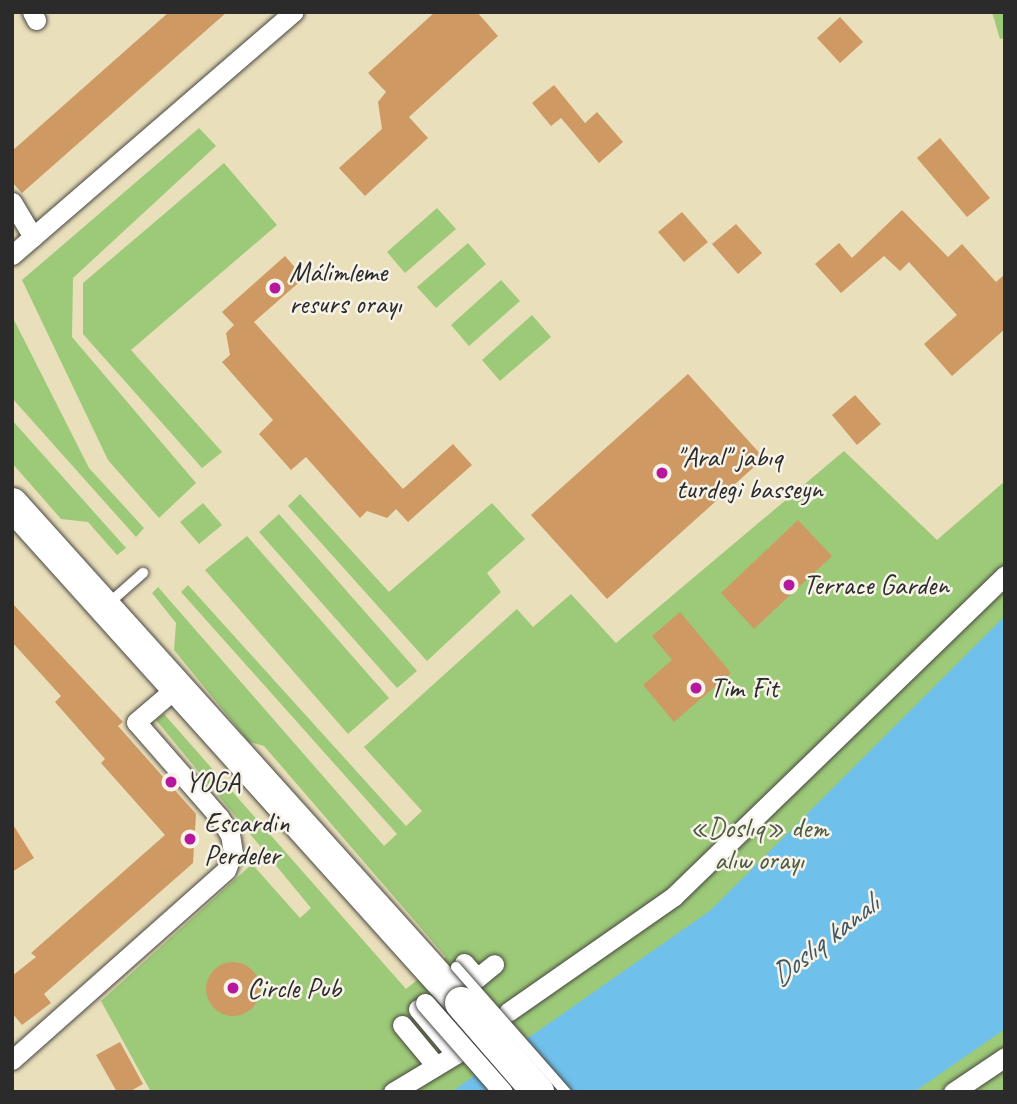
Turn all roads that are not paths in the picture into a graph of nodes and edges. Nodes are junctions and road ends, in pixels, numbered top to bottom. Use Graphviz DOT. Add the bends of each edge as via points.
graph roads {
  1 [pos="294,12"];
  2 [pos="12,202"];
  3 [pos="33,237"];
  4 [pos="12,255"];
  5 [pos="15,514"];
  6 [pos="143,573"];
  7 [pos="1005,575"];
  8 [pos="105,607"];
  9 [pos="177,688"];
  10 [pos="494,964"];
  11 [pos="460,965"];
  12 [pos="508,1012"];
  13 [pos="402,1025"];
  14 [pos="1005,1056"];
  15 [pos="12,1060"];
  16 [pos="436,1066"];
  17 [pos="393,1092"];
  18 [pos="503,1092"];
  19 [pos="538,1092"];
  20 [pos="566,1092"];
  21 [pos="953,1092"];
  1 -- 3 [label="street"];
  2 -- 3 [label="street"];
  3 -- 4 [label="street"];
  5 -- 8 [label="main road"];
  6 -- 8 [label="lane"];
  7 -- 12 [label="street" via="674,896"];
  8 -- 9 [label="main road"];
  9 -- 15 [label="street" via="136,722 230,835 233,853 226,870"];
  9 -- 19 [label="main road, bridge"];
  10 -- 11 [label="street" via="477,978"];
  11 -- 20 [label="lane, bridge"];
  13 -- 16 [label="street"];
  14 -- 21 [label="street"];
  16 -- 17 [label="street"];
  16 -- 18 [label="street, bridge" via="456,1054 422,1006"];
}
